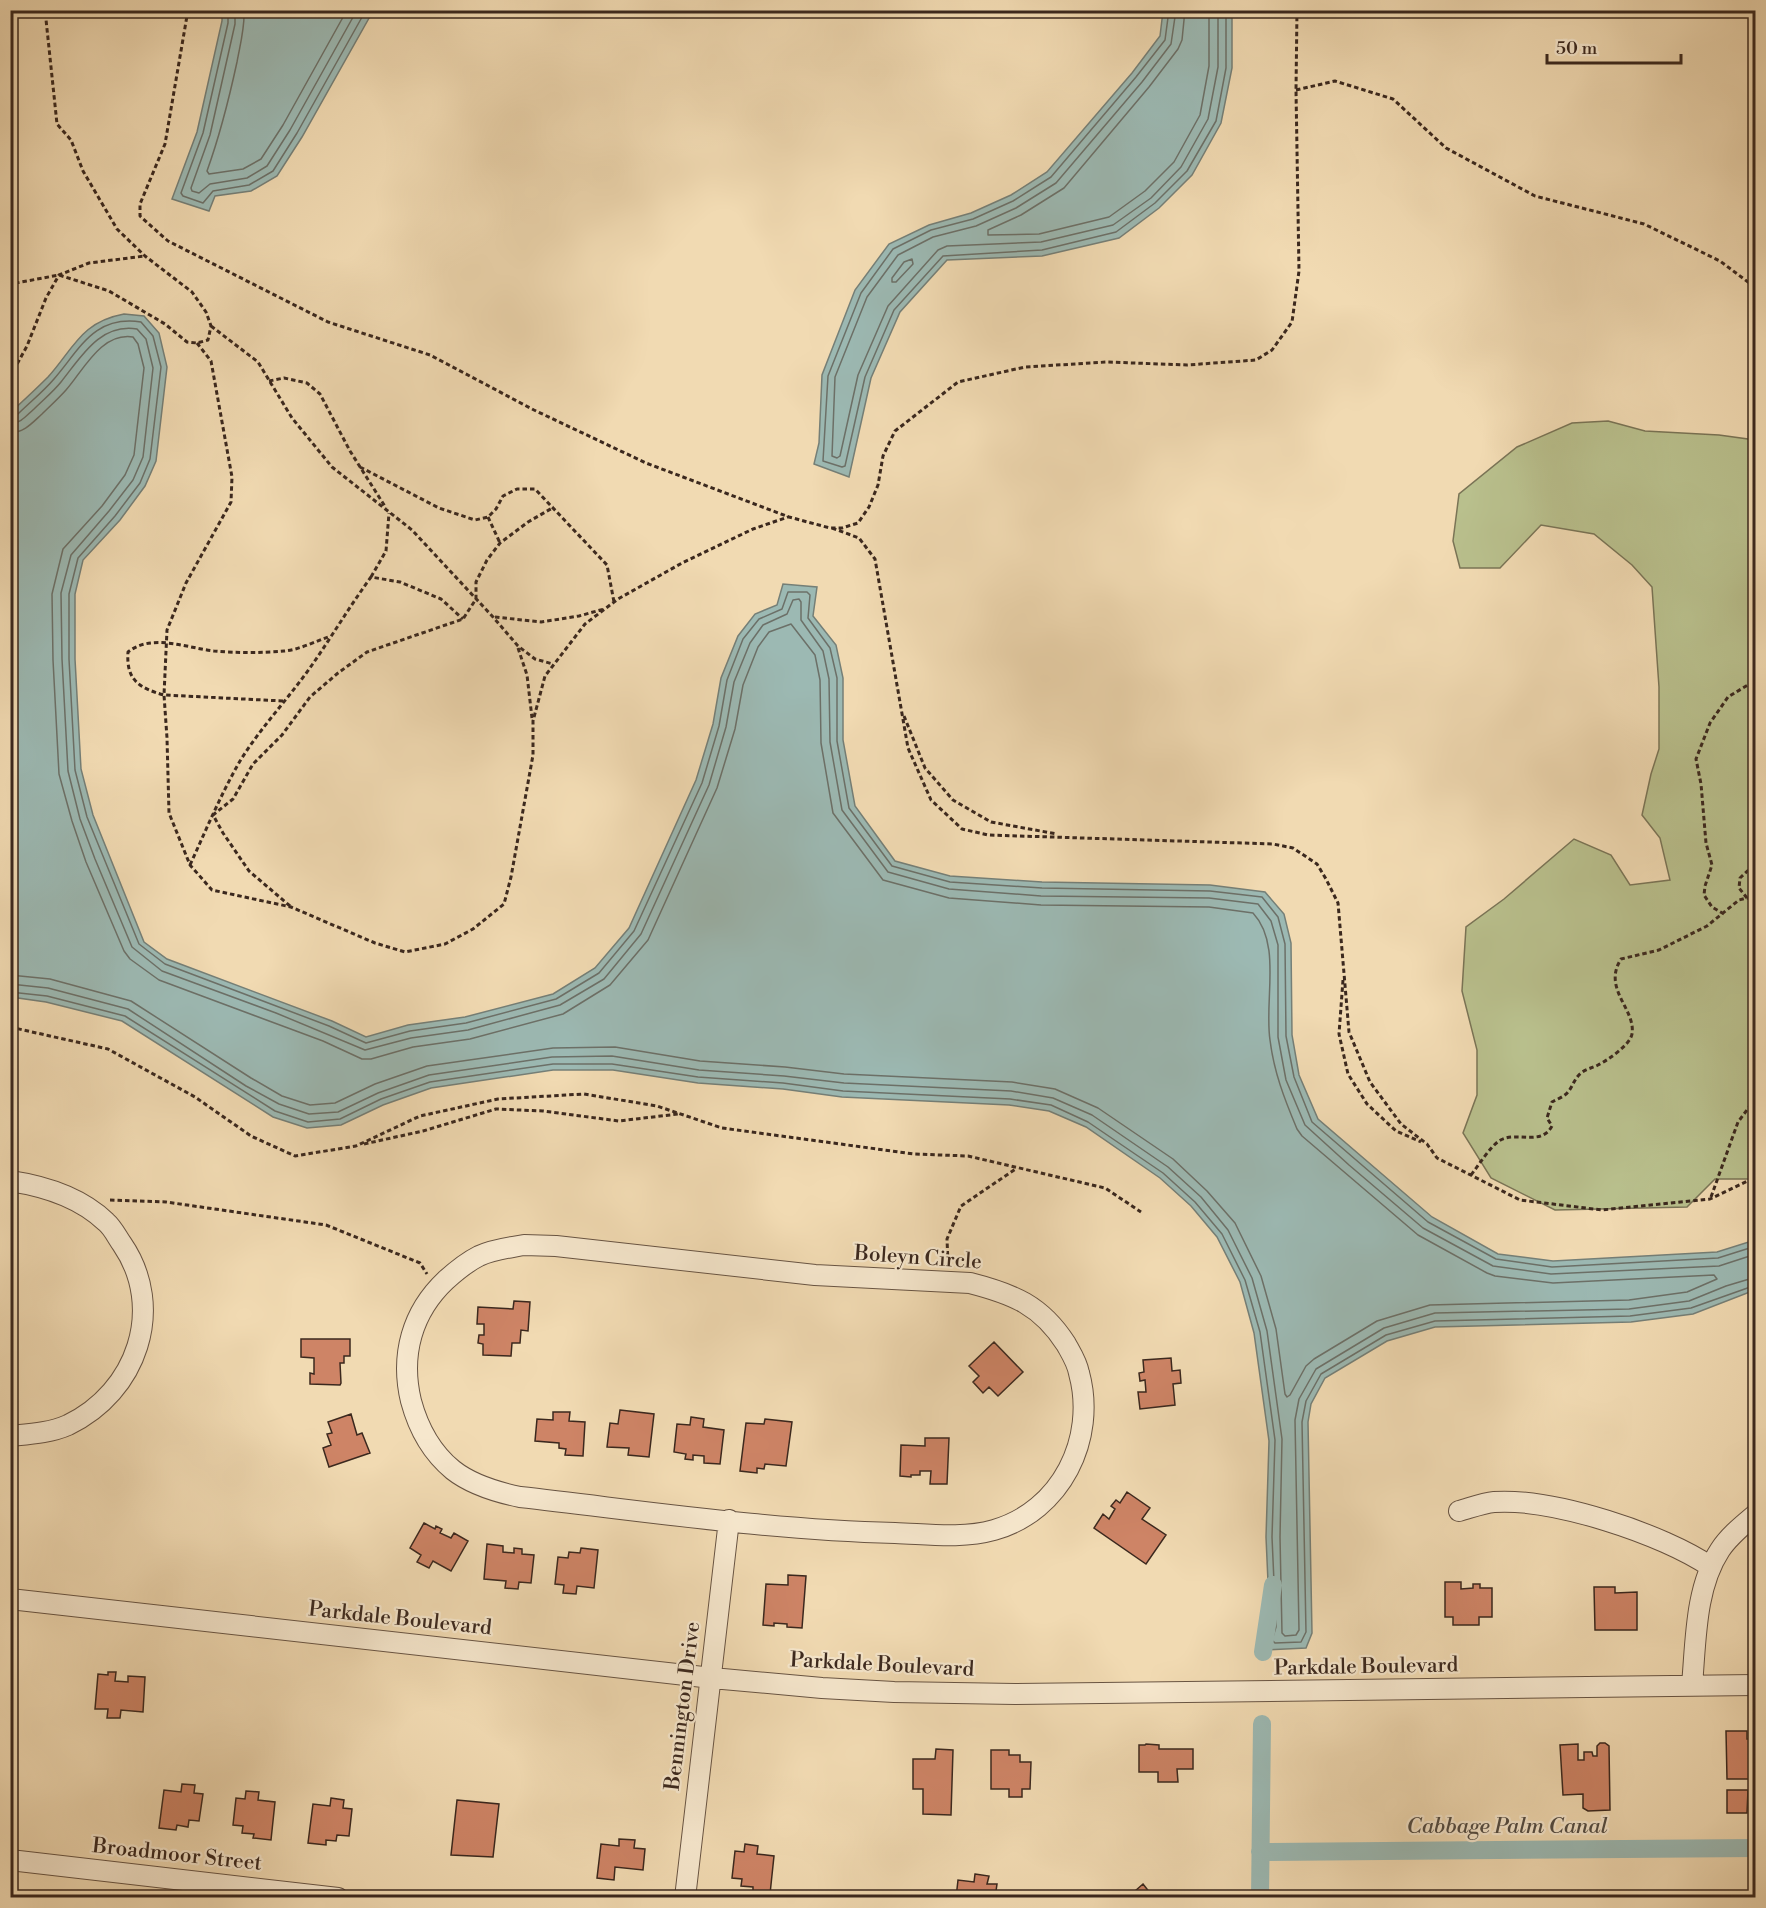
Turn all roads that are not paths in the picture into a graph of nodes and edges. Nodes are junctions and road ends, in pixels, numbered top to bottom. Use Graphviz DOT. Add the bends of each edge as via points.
graph roads {
  1 [pos="10,1181"];
  2 [pos="10,1436"];
  3 [pos="1459,1511"];
  4 [pos="1755,1514"];
  5 [pos="729,1520"];
  6 [pos="1711,1568"];
  7 [pos="10,1599"];
  8 [pos="712,1678"];
  9 [pos="1692,1685"];
  10 [pos="1755,1685"];
  11 [pos="10,1860"];
  12 [pos="339,1898"];
  13 [pos="685,1898"];
  1 -- 2 [label="street" via="69,1198 107,1222 129,1254 142,1299 139,1345 114,1391 68,1425 41,1434"];
  3 -- 6 [label="street" via="1492,1502 1523,1502 1590,1516 1676,1547"];
  4 -- 6 [label="street" via="1720,1549"];
  5 -- 5 [label="street, Boleyn Circle" via="864,1532 968,1535 1013,1523 1056,1491 1081,1441 1084,1399 1071,1353 1057,1330 1037,1310 1012,1296 970,1283 815,1275 588,1249 524,1245 495,1250 459,1268 425,1305 415,1322 406,1368 414,1412 424,1435 453,1470 475,1484 520,1497"];
  5 -- 8 [label="street, Bennington Drive"];
  6 -- 9 [label="street" via="1700,1605"];
  7 -- 8 [label="street, Parkdale Boulevard"];
  8 -- 9 [label="street, Parkdale Boulevard" via="882,1692 1015,1694"];
  8 -- 13 [label="street, Bennington Drive"];
  9 -- 10 [label="street, Parkdale Boulevard"];
  11 -- 12 [label="street, Broadmoor Street"];
}
